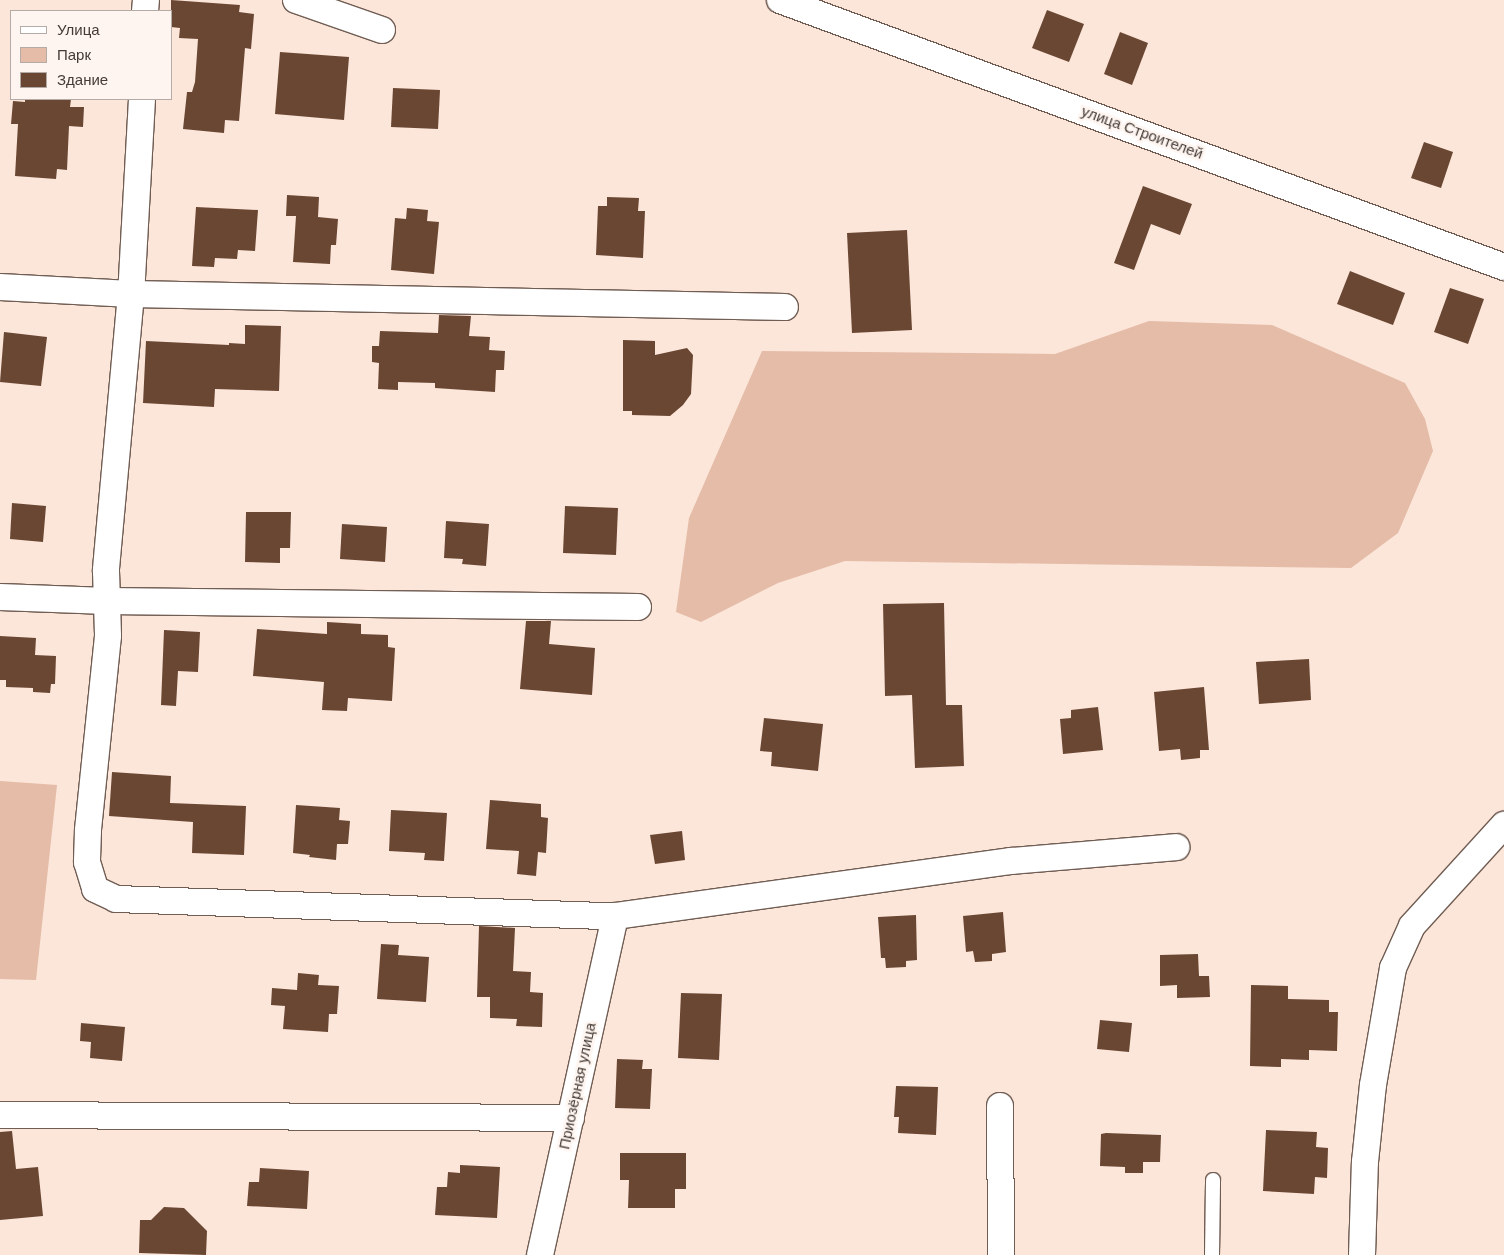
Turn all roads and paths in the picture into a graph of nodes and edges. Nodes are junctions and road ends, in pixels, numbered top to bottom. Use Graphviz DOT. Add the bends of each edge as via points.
graph roads {
  1 [pos="296,0"];
  2 [pos="780,0"];
  3 [pos="382,30"];
  4 [pos="142,100"];
  5 [pos="1504,267"];
  6 [pos="0,287"];
  7 [pos="131,294"];
  8 [pos="785,307"];
  9 [pos="0,597"];
  10 [pos="107,601"];
  11 [pos="638,608"];
  12 [pos="1504,825"];
  13 [pos="1176,847"];
  14 [pos="615,916"];
  15 [pos="1000,1106"];
  16 [pos="0,1115"];
  17 [pos="571,1118"];
  18 [pos="1213,1180"];
  19 [pos="540,1255"];
  20 [pos="1001,1255"];
  21 [pos="1212,1255"];
  22 [pos="1362,1255"];
  1 -- 3 [label="street"];
  2 -- 5 [label="street, улица Строителей"];
  4 -- 7 [label="street"];
  6 -- 7 [label="street"];
  7 -- 8 [label="street"];
  7 -- 10 [label="street" via="106,571"];
  9 -- 10 [label="street"];
  10 -- 11 [label="street"];
  10 -- 14 [label="street" via="108,636 88,831 87,862 95,889 116,899"];
  12 -- 22 [label="street" via="1412,926 1393,968 1373,1085 1365,1162"];
  13 -- 14 [label="street" via="1011,861"];
  14 -- 17 [label="street, Приозёрная улица"];
  15 -- 20 [label="street"];
  16 -- 17 [label="street"];
  17 -- 19 [label="street, Приозёрная улица"];
  18 -- 21 [label="lane"];
}
